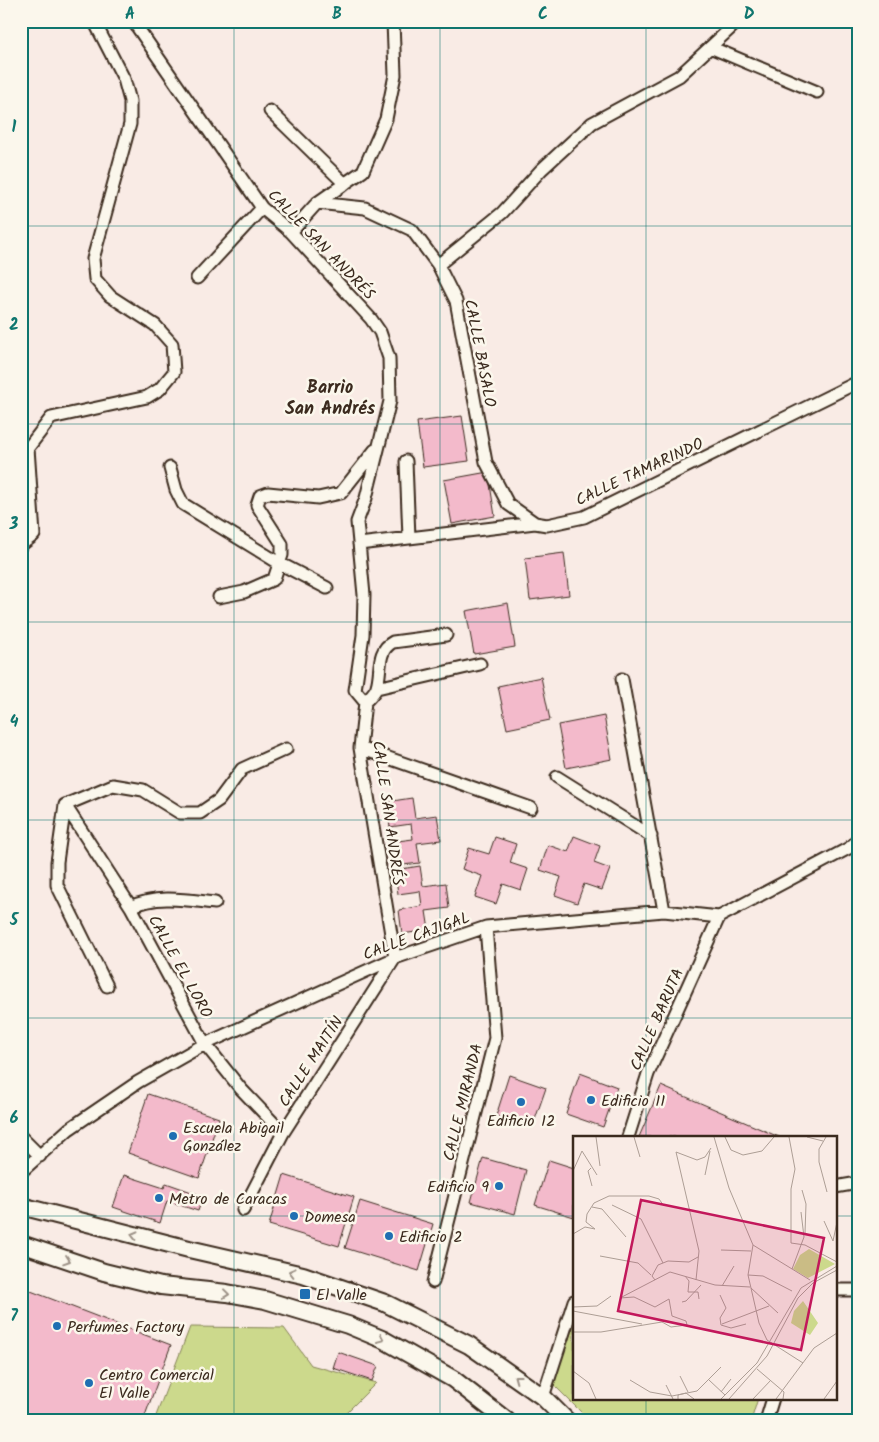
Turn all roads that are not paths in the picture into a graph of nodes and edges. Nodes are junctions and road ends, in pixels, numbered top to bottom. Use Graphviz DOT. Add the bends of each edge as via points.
graph roads {
  1 [pos="94,21"];
  2 [pos="134,21"];
  3 [pos="393,21"];
  4 [pos="735,21"];
  5 [pos="710,47"];
  6 [pos="817,92"];
  7 [pos="270,111"];
  8 [pos="345,184"];
  9 [pos="317,203"];
  10 [pos="262,208"];
  11 [pos="291,232"];
  12 [pos="438,265"];
  13 [pos="197,278"];
  14 [pos="858,382"];
  15 [pos="378,446"];
  16 [pos="406,461"];
  17 [pos="170,468"];
  18 [pos="535,523"];
  19 [pos="409,538"];
  20 [pos="359,544"];
  21 [pos="21,546"];
  22 [pos="280,563"];
  23 [pos="327,588"];
  24 [pos="219,598"];
  25 [pos="446,635"];
  26 [pos="480,664"];
  27 [pos="622,679"];
  28 [pos="377,688"];
  29 [pos="365,702"];
  30 [pos="360,748"];
  31 [pos="286,749"];
  32 [pos="557,778"];
  33 [pos="65,805"];
  34 [pos="531,808"];
  35 [pos="651,836"];
  36 [pos="858,840"];
  37 [pos="216,903"];
  38 [pos="131,907"];
  39 [pos="664,911"];
  40 [pos="719,917"];
  41 [pos="486,927"];
  42 [pos="395,958"];
  43 [pos="108,986"];
  44 [pos="205,1044"];
  45 [pos="283,1133"];
  46 [pos="628,1136"];
  47 [pos="21,1137"];
  48 [pos="40,1156"];
  49 [pos="21,1172"];
  50 [pos="858,1183"];
  51 [pos="836,1188"];
  52 [pos="21,1206"];
  53 [pos="243,1210"];
  54 [pos="21,1244"];
  55 [pos="433,1282"];
  56 [pos="836,1290"];
  57 [pos="858,1290"];
  58 [pos="573,1303"];
  59 [pos="543,1397"];
  60 [pos="772,1400"];
  61 [pos="507,1421"];
  62 [pos="567,1421"];
  63 [pos="766,1421"];
  1 -- 21 [label="street" via="124,78 130,101 130,124 93,259 95,278 110,296 155,325 172,344 174,372 160,389 146,396 51,418 28,448 34,536"];
  2 -- 10 [label="street, CALLE SAN ANDRÉS"];
  3 -- 8 [label="street" via="395,75 386,119 363,171"];
  4 -- 5 [label="street"];
  5 -- 6 [label="street"];
  5 -- 12 [label="street" via="679,76 592,123 541,170 502,213"];
  7 -- 8 [label="street"];
  8 -- 9 [label="street"];
  9 -- 11 [label="street"];
  9 -- 12 [label="street, CALLE BASALO" via="365,208 412,230"];
  10 -- 11 [label="street, CALLE SAN ANDRÉS"];
  10 -- 13 [label="street"];
  11 -- 15 [label="street, CALLE SAN ANDRÉS" via="371,319 386,346 390,401"];
  12 -- 18 [label="street, CALLE BASALO" via="456,301 486,462 508,504"];
  14 -- 18 [label="street, CALLE TAMARINDO" via="584,517 547,525"];
  15 -- 20 [label="street, CALLE SAN ANDRÉS" via="357,522"];
  15 -- 22 [label="street" via="340,494 318,498 268,493 260,496 256,505 282,544"];
  16 -- 19 [label="street"];
  17 -- 22 [label="street" via="184,504"];
  18 -- 19 [label="street, CALLE TAMARINDO"];
  19 -- 20 [label="street, CALLE TAMARINDO"];
  20 -- 29 [label="street, CALLE SAN ANDRÉS" via="364,594 363,635 355,690"];
  22 -- 23 [label="street"];
  22 -- 24 [label="street" via="274,579"];
  25 -- 28 [label="street" via="387,645 382,651"];
  26 -- 28 [label="street"];
  27 -- 35 [label="street"];
  28 -- 29 [label="street"];
  29 -- 30 [label="street, CALLE SAN ANDRÉS"];
  30 -- 34 [label="street"];
  30 -- 42 [label="street, CALLE SAN ANDRÉS"];
  31 -- 33 [label="street" via="242,769 219,800 200,813 180,813 143,790 113,785"];
  32 -- 35 [label="street"];
  33 -- 38 [label="street, CALLE EL LORO"];
  33 -- 43 [label="street" via="57,885"];
  35 -- 39 [label="street"];
  36 -- 40 [label="street" via="849,848"];
  37 -- 38 [label="street" via="164,899 143,901"];
  38 -- 44 [label="street, CALLE EL LORO"];
  39 -- 40 [label="street, CALLE CAJIGAL"];
  39 -- 41 [label="street, CALLE CAJIGAL"];
  40 -- 46 [label="street, CALLE BARUTA" via="648,1074"];
  41 -- 42 [label="street, CALLE CAJIGAL"];
  41 -- 55 [label="street, CALLE MIRANDA" via="495,1038"];
  42 -- 44 [label="street, CALLE CAJIGAL"];
  42 -- 45 [label="street, CALLE MAITÍN"];
  44 -- 45 [label="street, CALLE EL LORO"];
  44 -- 48 [label="street, CALLE CAJIGAL" via="138,1082 69,1129"];
  45 -- 53 [label="street, CALLE MAITÍN"];
  47 -- 48 [label="street"];
  48 -- 49 [label="street, CALLE CAJIGAL"];
  50 -- 51 [label="street"];
  59 -- 52 [label="main road, one-way" via="469,1345 385,1303 294,1273"];
  54 -- 61 [label="main road, one-way" via="104,1272 161,1286 266,1300 348,1325 384,1340 453,1379"];
  56 -- 57 [label="street"];
  58 -- 59 [label="street"];
  59 -- 62 [label="main road"];
  60 -- 63 [label="street"];
}
